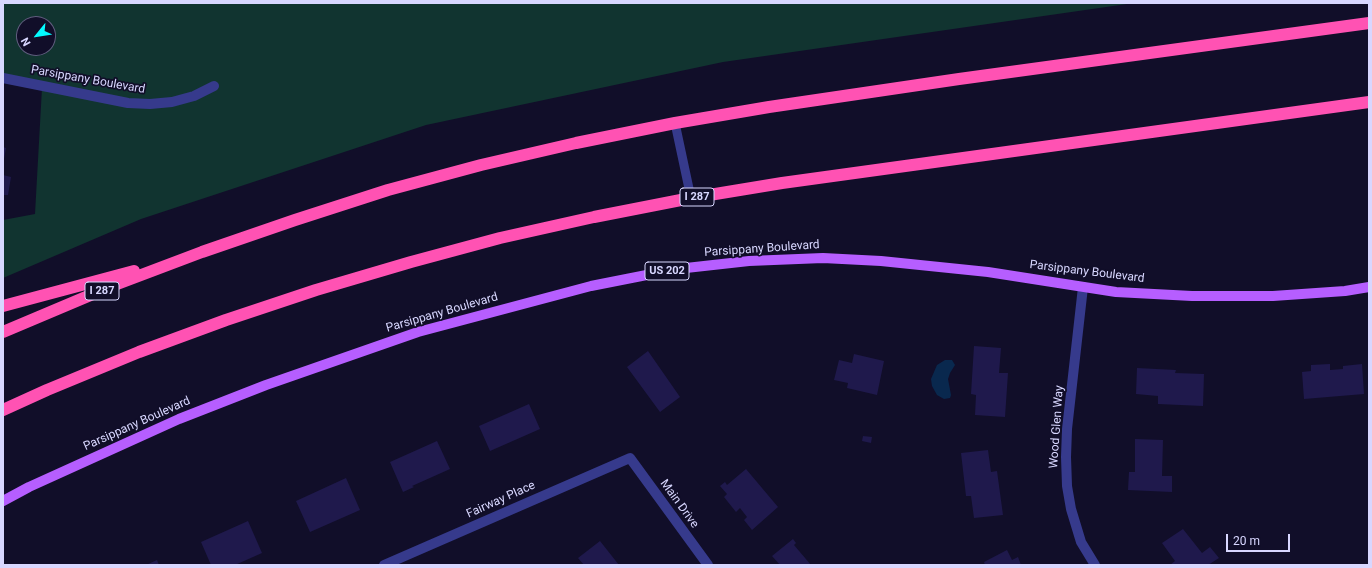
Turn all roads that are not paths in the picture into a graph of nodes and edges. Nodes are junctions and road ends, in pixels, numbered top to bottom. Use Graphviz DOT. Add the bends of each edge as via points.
graph roads {
  1 [pos="1369,23"];
  2 [pos="3,78"];
  3 [pos="214,86"];
  4 [pos="1369,102"];
  5 [pos="675,123"];
  6 [pos="691,198"];
  7 [pos="202,252"];
  8 [pos="1084,286"];
  9 [pos="1369,287"];
  10 [pos="3,306"];
  11 [pos="3,332"];
  12 [pos="3,410"];
  13 [pos="630,458"];
  14 [pos="3,501"];
  15 [pos="391,564"];
  16 [pos="708,565"];
  17 [pos="1095,565"];
  1 -- 5 [label="highway, I 287" via="769,107"];
  2 -- 3 [label="street, Parsippany Boulevard" via="128,103 150,104 187,98"];
  4 -- 6 [label="highway, I 287" via="880,169"];
  5 -- 6 [label="lane"];
  5 -- 7 [label="highway, I 287" via="576,143 388,190"];
  6 -- 12 [label="highway, I 287" via="500,238 316,290 139,352"];
  7 -- 10 [label="highway"];
  7 -- 11 [label="highway, I 287" via="112,286"];
  8 -- 9 [label="main road, Parsippany Boulevard / US 202" via="1116,292 1192,296 1273,296"];
  8 -- 14 [label="main road, Parsippany Boulevard / US 202" via="988,272 823,258 735,262 677,269 606,283 418,332 266,385 180,419"];
  8 -- 17 [label="street, Wood Glen Way" via="1067,429 1067,486 1081,542"];
  13 -- 15 [label="street, Fairway Place"];
  13 -- 16 [label="street, Main Drive"];
}
